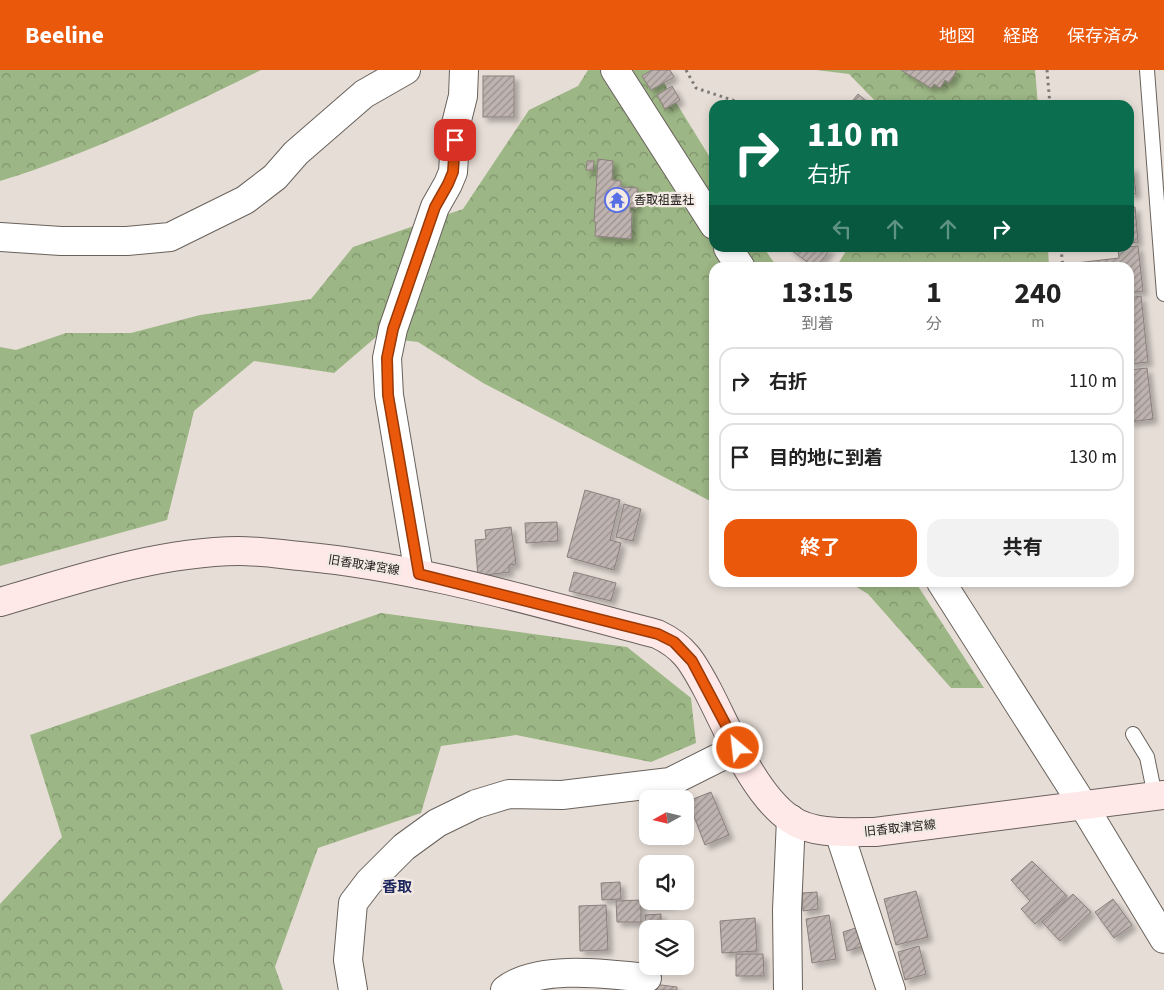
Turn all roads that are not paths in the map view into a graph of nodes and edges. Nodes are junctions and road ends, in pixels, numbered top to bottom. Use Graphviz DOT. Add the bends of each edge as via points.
graph roads {
  1 [pos="406,70"];
  2 [pos="464,70"];
  3 [pos="615,70"];
  4 [pos="1146,70"];
  5 [pos="709,217"];
  6 [pos="0,237"];
  7 [pos="1164,294"];
  8 [pos="419,574"];
  9 [pos="945,587"];
  10 [pos="0,602"];
  11 [pos="1132,734"];
  12 [pos="738,748"];
  13 [pos="1159,795"];
  14 [pos="1083,805"];
  15 [pos="791,819"];
  16 [pos="839,832"];
  17 [pos="1164,939"];
  18 [pos="647,978"];
  19 [pos="353,990"];
  20 [pos="505,990"];
  21 [pos="788,990"];
  22 [pos="891,990"];
  1 -- 6 [label="street" via="364,94 245,200 170,237 61,241"];
  2 -- 8 [label="street" via="453,172 432,216 393,329 387,358 388,395"];
  3 -- 5 [label="street"];
  4 -- 7 [label="lane"];
  8 -- 10 [label="street, 旧香取津宮線" via="347,560 240,551 164,558"];
  8 -- 12 [label="street, 旧香取津宮線" via="658,634 674,642 692,661"];
  9 -- 14 [label="street"];
  11 -- 13 [label="lane" via="1147,757"];
  12 -- 15 [label="street, 旧香取津宮線" via="760,789"];
  12 -- 19 [label="street" via="670,782 562,795 509,794 476,804 436,823 404,847 353,903 348,960"];
  13 -- 14 [label="street, 旧香取津宮線"];
  14 -- 16 [label="street, 旧香取津宮線" via="875,832"];
  14 -- 17 [label="street"];
  15 -- 16 [label="street, 旧香取津宮線"];
  15 -- 21 [label="street" via="786,910"];
  16 -- 22 [label="street"];
  18 -- 20 [label="street" via="584,972 558,974 514,983"];
}
